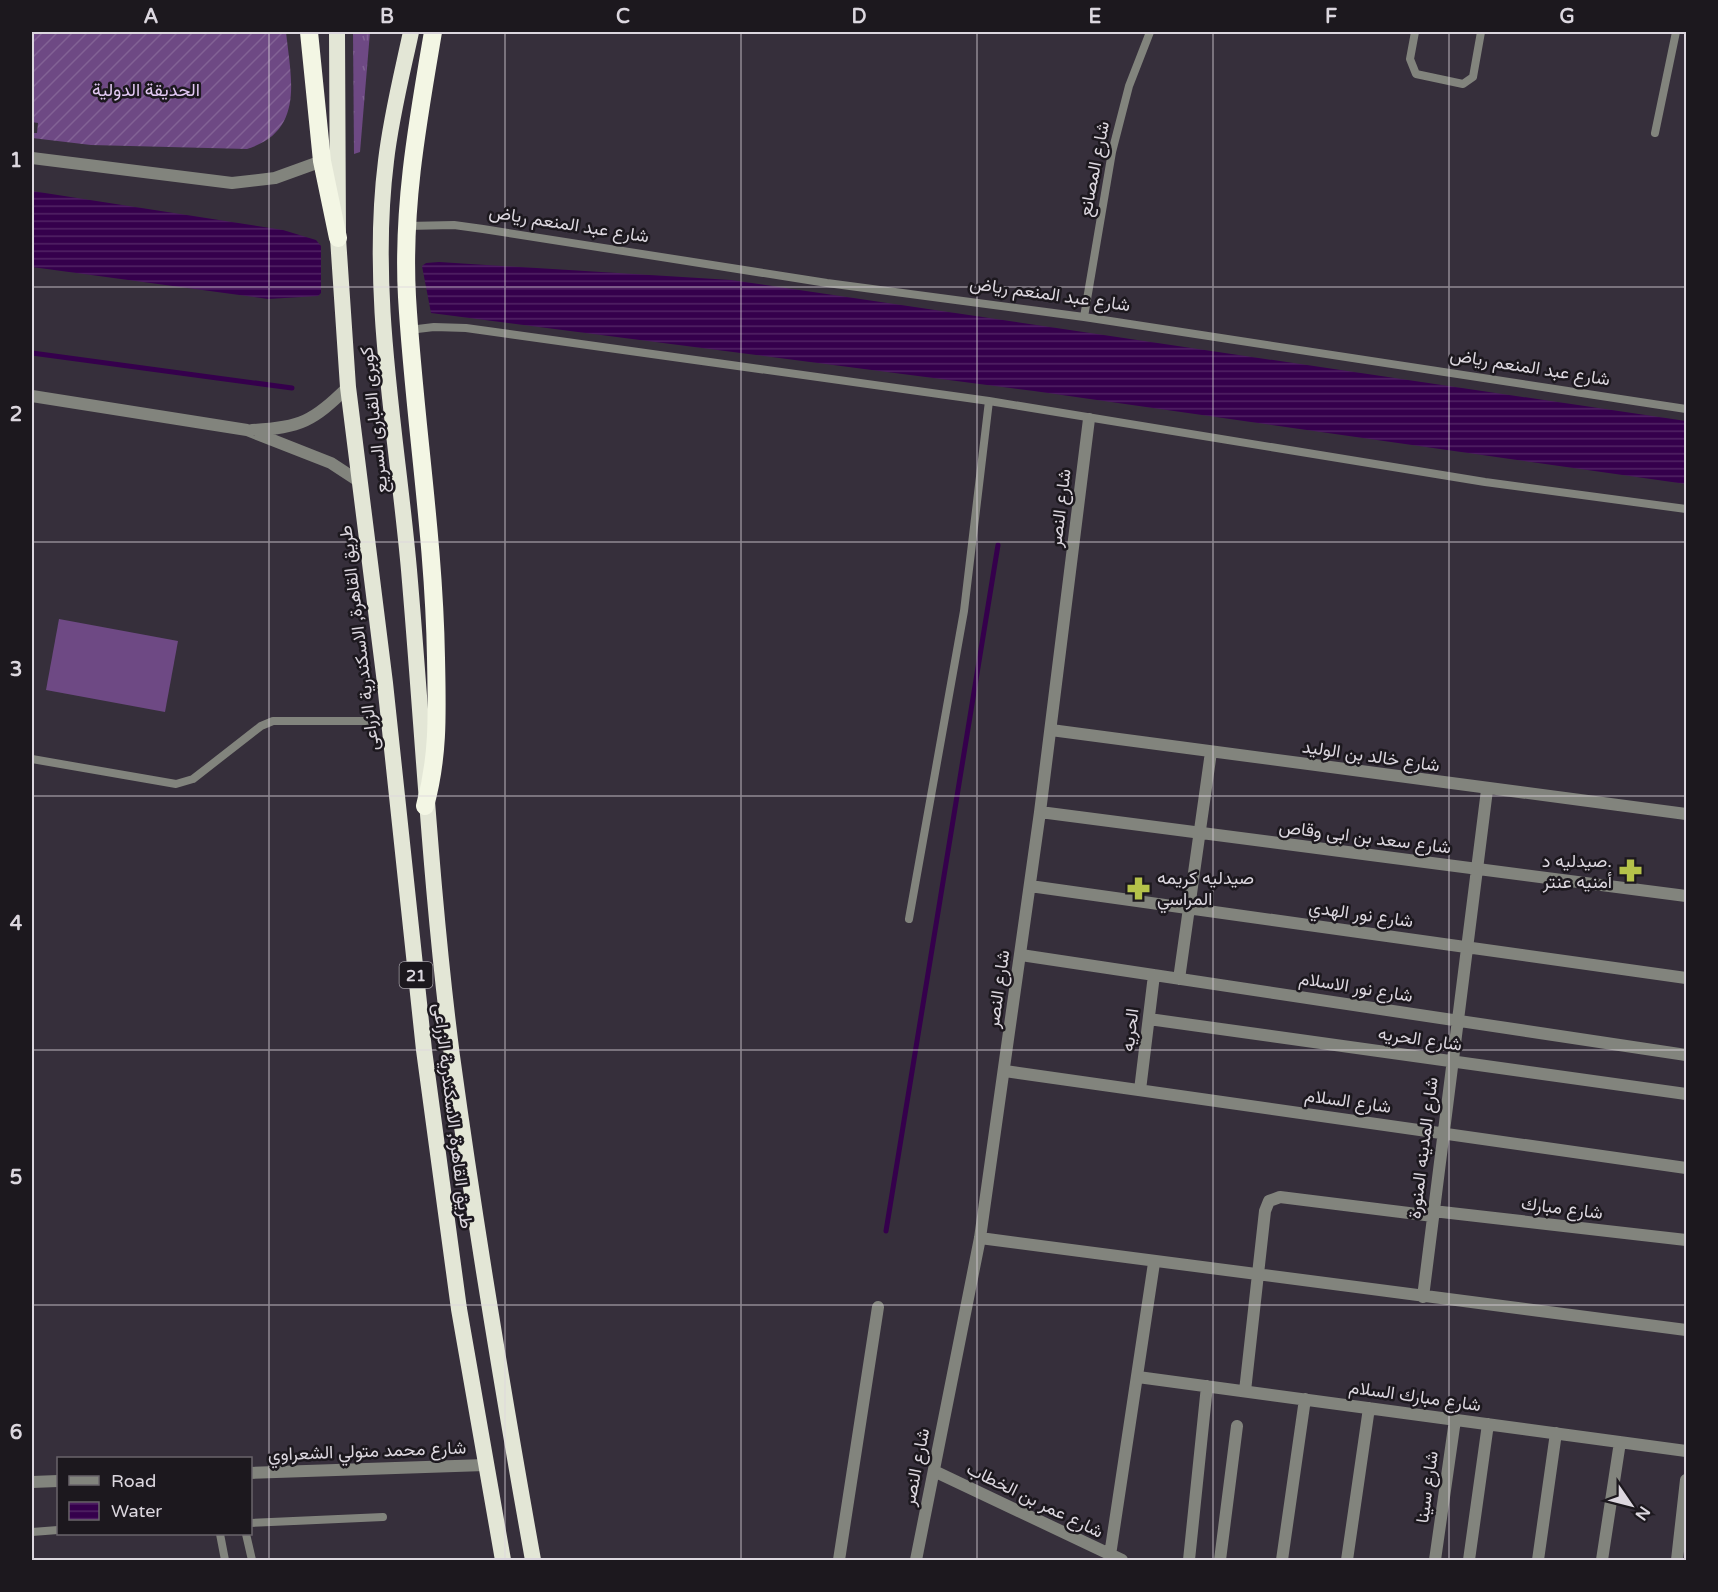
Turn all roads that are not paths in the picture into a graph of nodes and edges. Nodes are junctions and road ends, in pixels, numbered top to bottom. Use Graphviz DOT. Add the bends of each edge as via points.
graph roads {
  1 [pos="309,32"];
  2 [pos="337,32"];
  3 [pos="411,32"];
  4 [pos="433,32"];
  5 [pos="1150,32"];
  6 [pos="1415,32"];
  7 [pos="1481,32"];
  8 [pos="1676,32"];
  9 [pos="1655,133"];
  10 [pos="32,158"];
  11 [pos="322,160"];
  12 [pos="407,226"];
  13 [pos="338,238"];
  14 [pos="1084,316"];
  15 [pos="410,330"];
  16 [pos="348,387"];
  17 [pos="32,396"];
  18 [pos="989,401"];
  19 [pos="1686,409"];
  20 [pos="1089,419"];
  21 [pos="247,430"];
  22 [pos="360,482"];
  23 [pos="1686,509"];
  24 [pos="389,721"];
  25 [pos="1051,730"];
  26 [pos="1211,752"];
  27 [pos="32,759"];
  28 [pos="1487,790"];
  29 [pos="425,806"];
  30 [pos="1040,812"];
  31 [pos="1686,814"];
  32 [pos="1199,834"];
  33 [pos="1477,869"];
  34 [pos="1030,886"];
  35 [pos="1686,896"];
  36 [pos="1189,908"];
  37 [pos="909,920"];
  38 [pos="1467,947"];
  39 [pos="1021,955"];
  40 [pos="1154,975"];
  41 [pos="1686,978"];
  42 [pos="1179,979"];
  43 [pos="1149,1019"];
  44 [pos="1458,1021"];
  45 [pos="1686,1055"];
  46 [pos="1453,1062"];
  47 [pos="1005,1071"];
  48 [pos="1140,1090"];
  49 [pos="1686,1094"];
  50 [pos="1444,1133"];
  51 [pos="1686,1168"];
  52 [pos="1433,1214"];
  53 [pos="980,1238"];
  54 [pos="1686,1240"];
  55 [pos="1154,1263"];
  56 [pos="1258,1276"];
  57 [pos="1423,1297"];
  58 [pos="878,1307"];
  59 [pos="1686,1330"];
  60 [pos="1138,1377"];
  61 [pos="1207,1386"];
  62 [pos="1245,1391"];
  63 [pos="1305,1399"];
  64 [pos="1369,1408"];
  65 [pos="1455,1420"];
  66 [pos="1488,1424"];
  67 [pos="1237,1426"];
  68 [pos="1556,1433"];
  69 [pos="1620,1442"];
  70 [pos="1686,1451"];
  71 [pos="485,1465"];
  72 [pos="934,1471"];
  73 [pos="252,1473"];
  74 [pos="57,1480"];
  75 [pos="1686,1480"];
  76 [pos="32,1482"];
  77 [pos="383,1517"];
  78 [pos="252,1523"];
  79 [pos="57,1530"];
  80 [pos="32,1532"];
  81 [pos="219,1535"];
  82 [pos="246,1535"];
  83 [pos="1116,1558"];
  84 [pos="225,1560"];
  85 [pos="252,1560"];
  86 [pos="503,1560"];
  87 [pos="533,1560"];
  88 [pos="839,1560"];
  89 [pos="916,1560"];
  90 [pos="1189,1560"];
  91 [pos="1220,1560"];
  92 [pos="1282,1560"];
  93 [pos="1347,1560"];
  94 [pos="1435,1560"];
  95 [pos="1469,1560"];
  96 [pos="1538,1560"];
  97 [pos="1602,1560"];
  98 [pos="1677,1560"];
  1 -- 11 [label="highway"];
  2 -- 13 [label="highway, كوبرى القبارى السريع"];
  3 -- 29 [label="highway, كوبرى القبارى السريع" via="386,162 382,221 386,357 409,569"];
  4 -- 12 [label="highway" via="408,188"];
  5 -- 14 [label="lane, شارع المصانع" via="1129,86 1112,152"];
  6 -- 7 [label="lane" via="1410,59 1416,74 1463,84 1473,77"];
  8 -- 9 [label="lane"];
  10 -- 11 [label="street" via="232,183 275,178"];
  11 -- 13 [label="highway"];
  12 -- 14 [label="lane, شارع عبد المنعم رياض" via="454,225 827,283"];
  12 -- 15 [label="highway"];
  13 -- 16 [label="highway, كوبرى القبارى السريع"];
  14 -- 19 [label="lane, شارع عبد المنعم رياض"];
  15 -- 18 [label="lane" via="466,328"];
  15 -- 29 [label="highway" via="435,602 438,744"];
  16 -- 21 [label="street" via="321,413 300,424"];
  16 -- 22 [label="highway, طريق القاهرة, الاسكندرية الزراعى / 21"];
  17 -- 21 [label="street"];
  18 -- 20 [label="lane"];
  18 -- 37 [label="lane" via="964,611"];
  20 -- 23 [label="lane" via="1485,482"];
  20 -- 25 [label="street, شارع النصر"];
  21 -- 22 [label="street" via="331,463"];
  22 -- 24 [label="highway, طريق القاهرة, الاسكندرية الزراعى / 21"];
  24 -- 27 [label="lane" via="273,721 193,779 176,784"];
  24 -- 71 [label="highway, طريق القاهرة, الاسكندرية الزراعى / 21" via="425,1062"];
  25 -- 26 [label="street, شارع خالد بن الوليد"];
  25 -- 30 [label="street, شارع النصر"];
  26 -- 28 [label="street, شارع خالد بن الوليد"];
  26 -- 32 [label="street"];
  28 -- 31 [label="street, شارع خالد بن الوليد"];
  28 -- 33 [label="street, شارع المدينه المنورة"];
  29 -- 87 [label="highway, طريق القاهرة, الاسكندرية الزراعى / 21" via="452,1055"];
  30 -- 32 [label="street, شارع سعد بن ابى وقاص"];
  30 -- 34 [label="street, شارع النصر"];
  32 -- 33 [label="street, شارع سعد بن ابى وقاص"];
  32 -- 36 [label="street"];
  33 -- 35 [label="street, شارع سعد بن ابى وقاص"];
  33 -- 38 [label="street, شارع المدينه المنورة"];
  34 -- 36 [label="street, شارع نور الهدي"];
  34 -- 39 [label="street, شارع النصر"];
  36 -- 38 [label="street, شارع نور الهدي"];
  36 -- 42 [label="street"];
  38 -- 41 [label="street, شارع نور الهدي"];
  38 -- 44 [label="street, شارع المدينه المنورة"];
  39 -- 40 [label="street, شارع نور الاسلام"];
  39 -- 47 [label="street, شارع النصر"];
  40 -- 42 [label="street, شارع نور الاسلام"];
  40 -- 43 [label="street, الحريه"];
  42 -- 44 [label="street, شارع نور الاسلام"];
  43 -- 46 [label="street, شارع الحريه"];
  43 -- 48 [label="street, الحريه"];
  44 -- 45 [label="street, شارع نور الاسلام"];
  44 -- 46 [label="street, شارع المدينه المنورة"];
  46 -- 49 [label="street, شارع الحريه"];
  46 -- 50 [label="street, شارع المدينه المنورة"];
  47 -- 48 [label="street, شارع السلام"];
  47 -- 53 [label="street, شارع النصر"];
  48 -- 50 [label="street, شارع السلام"];
  50 -- 51 [label="street, شارع السلام"];
  50 -- 52 [label="street, شارع المدينه المنورة"];
  52 -- 54 [label="street, شارع مبارك"];
  52 -- 56 [label="street, شارع مبارك" via="1280,1197 1269,1201 1265,1211"];
  52 -- 57 [label="street, شارع المدينه المنورة"];
  53 -- 55 [label="street"];
  53 -- 72 [label="street, شارع النصر"];
  55 -- 56 [label="street"];
  55 -- 60 [label="street"];
  56 -- 57 [label="street"];
  56 -- 62 [label="street"];
  57 -- 59 [label="street"];
  58 -- 88 [label="street"];
  60 -- 61 [label="street, شارع مبارك السلام"];
  60 -- 83 [label="street"];
  61 -- 62 [label="street, شارع مبارك السلام"];
  61 -- 90 [label="street"];
  62 -- 63 [label="street, شارع مبارك السلام"];
  63 -- 64 [label="street, شارع مبارك السلام"];
  63 -- 92 [label="street"];
  64 -- 65 [label="street, شارع مبارك السلام"];
  64 -- 93 [label="street"];
  65 -- 66 [label="street, شارع مبارك السلام"];
  65 -- 94 [label="street, شارع سينا"];
  66 -- 68 [label="street, شارع مبارك السلام"];
  66 -- 95 [label="street"];
  67 -- 91 [label="street"];
  68 -- 69 [label="street, شارع مبارك السلام"];
  68 -- 96 [label="street"];
  69 -- 70 [label="street, شارع مبارك السلام"];
  69 -- 97 [label="street"];
  71 -- 73 [label="street, شارع محمد متولي الشعراوي"];
  71 -- 86 [label="highway, طريق القاهرة, الاسكندرية الزراعى / 21"];
  72 -- 83 [label="street, شارع عمر بن الخطاب"];
  72 -- 89 [label="street, شارع النصر"];
  74 -- 76 [label="street"];
  75 -- 98 [label="street"];
  77 -- 78 [label="lane"];
  79 -- 80 [label="lane"];
  81 -- 84 [label="lane"];
  82 -- 85 [label="lane"];
}
